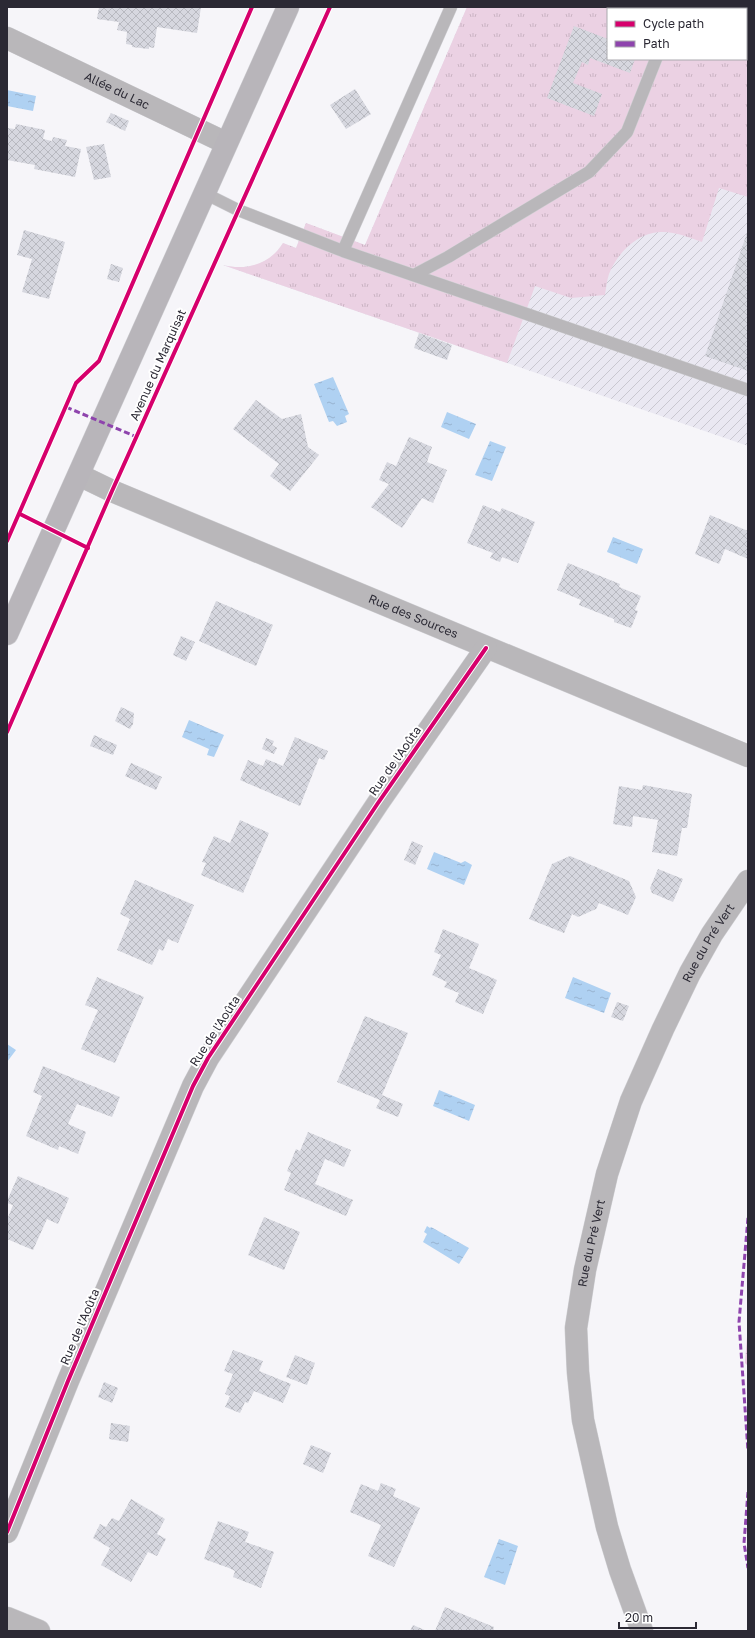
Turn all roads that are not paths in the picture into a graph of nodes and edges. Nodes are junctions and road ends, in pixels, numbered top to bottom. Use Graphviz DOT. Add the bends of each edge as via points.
graph roads {
  1 [pos="288,7"];
  2 [pos="451,7"];
  3 [pos="7,38"];
  4 [pos="656,60"];
  5 [pos="226,143"];
  6 [pos="204,193"];
  7 [pos="343,251"];
  8 [pos="414,275"];
  9 [pos="748,390"];
  10 [pos="79,475"];
  11 [pos="7,634"];
  12 [pos="486,648"];
  13 [pos="748,756"];
  14 [pos="748,881"];
  15 [pos="7,1532"];
  16 [pos="7,1618"];
  17 [pos="39,1631"];
  18 [pos="642,1631"];
  1 -- 5 [label="main road"];
  2 -- 7 [label="lane"];
  3 -- 5 [label="street, Allée du Lac"];
  4 -- 8 [label="lane" via="627,132 589,172"];
  5 -- 6 [label="main road"];
  6 -- 7 [label="lane" via="238,210"];
  6 -- 10 [label="main road"];
  7 -- 8 [label="lane"];
  8 -- 9 [label="lane"];
  10 -- 11 [label="main road"];
  10 -- 12 [label="street, Rue des Sources"];
  12 -- 13 [label="street, Rue des Sources"];
  12 -- 15 [label="street, Rue de l'Aoûta" via="378,803 208,1058 193,1086 83,1345"];
  14 -- 18 [label="street, Rue du Pré Vert" via="712,934 690,973 631,1101 607,1174 585,1270 576,1328 583,1420 607,1527"];
  16 -- 17 [label="street"];
}
